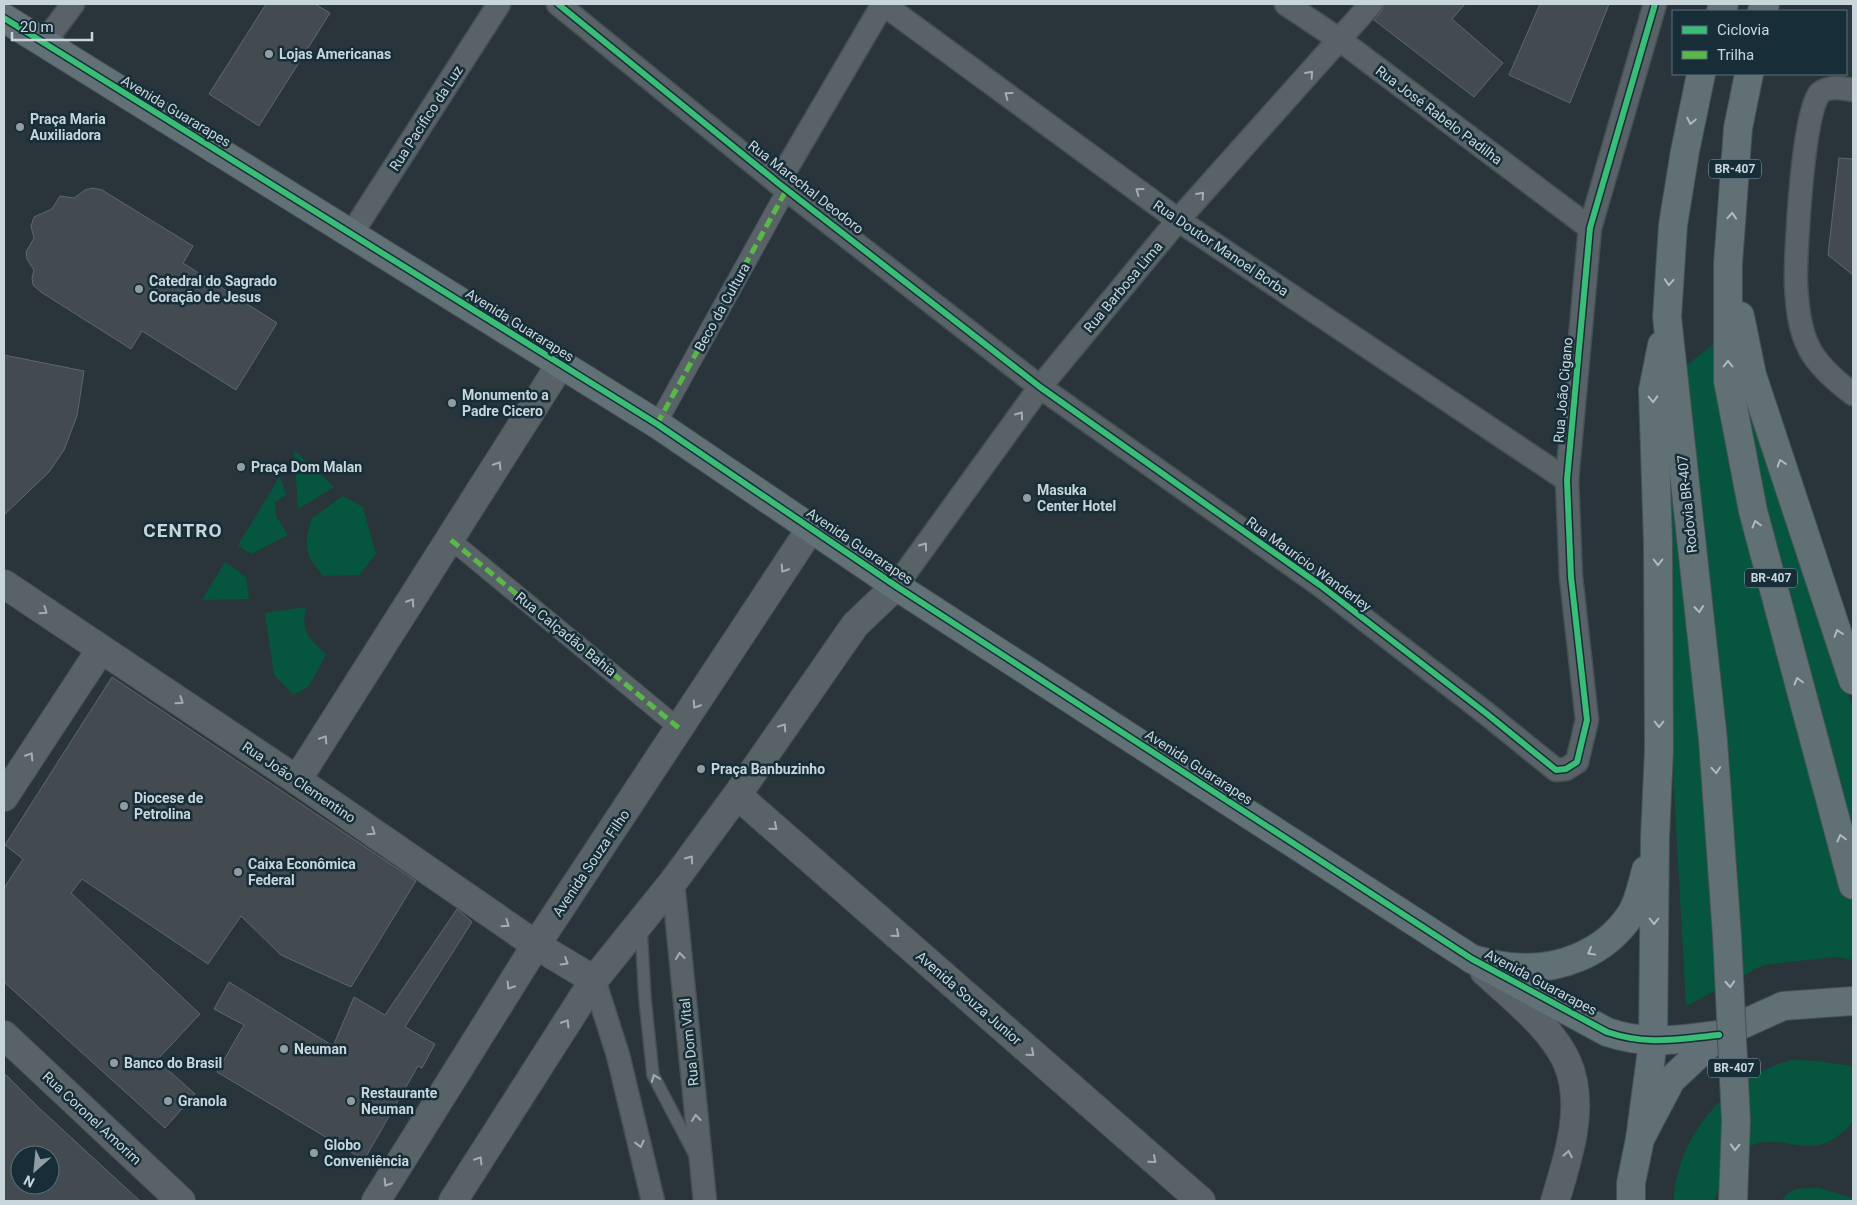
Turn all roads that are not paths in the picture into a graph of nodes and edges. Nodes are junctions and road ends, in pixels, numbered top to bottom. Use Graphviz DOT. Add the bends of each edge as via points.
graph roads {
  1 [pos="73,4"];
  2 [pos="499,4"];
  3 [pos="558,4"];
  4 [pos="883,4"];
  5 [pos="1286,4"];
  6 [pos="1371,4"];
  7 [pos="1655,4"];
  8 [pos="4,18"];
  9 [pos="1340,40"];
  10 [pos="43,44"];
  11 [pos="1701,75"];
  12 [pos="1749,75"];
  13 [pos="1853,90"];
  14 [pos="783,186"];
  15 [pos="1178,220"];
  16 [pos="1590,228"];
  17 [pos="352,233"];
  18 [pos="1728,264"];
  19 [pos="1667,317"];
  20 [pos="560,365"];
  21 [pos="1040,386"];
  22 [pos="1844,388"];
  23 [pos="657,424"];
  24 [pos="1567,480"];
  25 [pos="810,528"];
  26 [pos="451,540"];
  27 [pos="4,584"];
  28 [pos="896,586"];
  29 [pos="100,649"];
  30 [pos="1853,680"];
  31 [pos="680,729"];
  32 [pos="1556,770"];
  33 [pos="297,780"];
  34 [pos="737,795"];
  35 [pos="4,797"];
  36 [pos="1655,837"];
  37 [pos="673,882"];
  38 [pos="1853,885"];
  39 [pos="641,922"];
  40 [pos="536,945"];
  41 [pos="1472,960"];
  42 [pos="594,980"];
  43 [pos="1853,1001"];
  44 [pos="4,1035"];
  45 [pos="1719,1035"];
  46 [pos="1653,1042"];
  47 [pos="1640,1139"];
  48 [pos="702,1168"];
  49 [pos="181,1201"];
  50 [pos="376,1201"];
  51 [pos="453,1201"];
  52 [pos="653,1201"];
  53 [pos="705,1201"];
  54 [pos="1200,1201"];
  55 [pos="1555,1201"];
  56 [pos="1631,1201"];
  57 [pos="1733,1201"];
  1 -- 10 [label="street"];
  2 -- 17 [label="street, Rua Pacífico da Luz"];
  3 -- 14 [label="street, Rua Marechal Deodoro"];
  4 -- 14 [label="street"];
  15 -- 4 [label="street, Rua Doutor Manoel Borba, one-way"];
  5 -- 9 [label="street, Rua José Rabelo Padilha"];
  6 -- 9 [label="street, Rua Barbosa Lima"];
  7 -- 16 [label="street, Rua João Cigano"];
  8 -- 10 [label="main road, Avenida Guararapes"];
  15 -- 9 [label="street, Rua Barbosa Lima, one-way"];
  9 -- 16 [label="street, Rua José Rabelo Padilha"];
  10 -- 17 [label="main road, Avenida Guararapes"];
  11 -- 19 [label="highway, Rodovia BR-407 / BR-407, one-way" via="1684,151 1673,225"];
  18 -- 12 [label="highway, BR-407, one-way" via="1738,128"];
  13 -- 22 [label="street" via="1825,90 1813,103 1808,123 1796,283 1800,319 1809,348"];
  14 -- 21 [label="street, Rua Marechal Deodoro"];
  14 -- 23 [label="street, Beco da Cultura"];
  15 -- 21 [label="street, Rua Barbosa Lima"];
  15 -- 24 [label="street, Rua Doutor Manoel Borba"];
  16 -- 24 [label="street, Rua João Cigano"];
  17 -- 20 [label="main road, Avenida Guararapes"];
  30 -- 18 [label="highway, one-way" via="1752,375"];
  38 -- 18 [label="highway, BR-407, one-way" via="1751,502 1728,381"];
  19 -- 36 [label="highway, one-way" via="1653,390 1659,749"];
  19 -- 57 [label="highway, Rodovia BR-407 / BR-407, one-way, bridge" via="1714,740 1728,936 1736,1121"];
  20 -- 23 [label="main road, Avenida Guararapes"];
  26 -- 20 [label="main road, one-way"];
  28 -- 21 [label="street, Rua Barbosa Lima, one-way"];
  21 -- 32 [label="street, Rua Maurício Wanderley" via="1320,586"];
  23 -- 25 [label="main road, Avenida Guararapes"];
  24 -- 32 [label="street, Rua João Cigano" via="1570,577 1588,720 1577,762 1566,770"];
  25 -- 28 [label="main road, Avenida Guararapes"];
  25 -- 31 [label="main road, Avenida Souza Filho, one-way"];
  26 -- 31 [label="street, Rua Calçadão Bahia"];
  33 -- 26 [label="main road, one-way"];
  27 -- 29 [label="main road, Rua João Clementino, one-way"];
  34 -- 28 [label="main road, one-way" via="855,625"];
  28 -- 41 [label="main road, Avenida Guararapes"];
  29 -- 33 [label="main road, Rua João Clementino, one-way"];
  35 -- 29 [label="main road, one-way"];
  31 -- 40 [label="main road, Avenida Souza Filho"];
  33 -- 40 [label="main road, Rua João Clementino, one-way"];
  37 -- 34 [label="main road, one-way"];
  34 -- 54 [label="main road, Avenida Souza Junior, one-way"];
  36 -- 41 [label="highway, one-way" via="1641,890 1631,913 1612,938 1590,953 1566,962 1537,967 1510,967"];
  36 -- 46 [label="highway, one-way"];
  37 -- 39 [label="main road"];
  48 -- 37 [label="street, Rua Dom Vital, one-way"];
  39 -- 42 [label="main road"];
  48 -- 39 [label="lane, one-way" via="653,1075"];
  40 -- 42 [label="main road, Rua João Clementino, one-way"];
  40 -- 50 [label="main road, Avenida Souza Filho, one-way"];
  41 -- 46 [label="main road, Avenida Guararapes" via="1607,1032 1629,1040"];
  55 -- 41 [label="main road, one-way" via="1574,1120 1574,1091 1567,1062 1551,1037"];
  51 -- 42 [label="main road, one-way"];
  42 -- 52 [label="street, one-way" via="618,1056"];
  43 -- 45 [label="highway" via="1783,1006"];
  44 -- 49 [label="main road, Rua Coronel Amorim"];
  45 -- 46 [label="main road, Avenida Guararapes"];
  45 -- 47 [label="highway" via="1671,1080"];
  46 -- 47 [label="highway"];
  47 -- 56 [label="highway" via="1631,1183"];
  48 -- 53 [label="street, Rua Dom Vital"];
}
